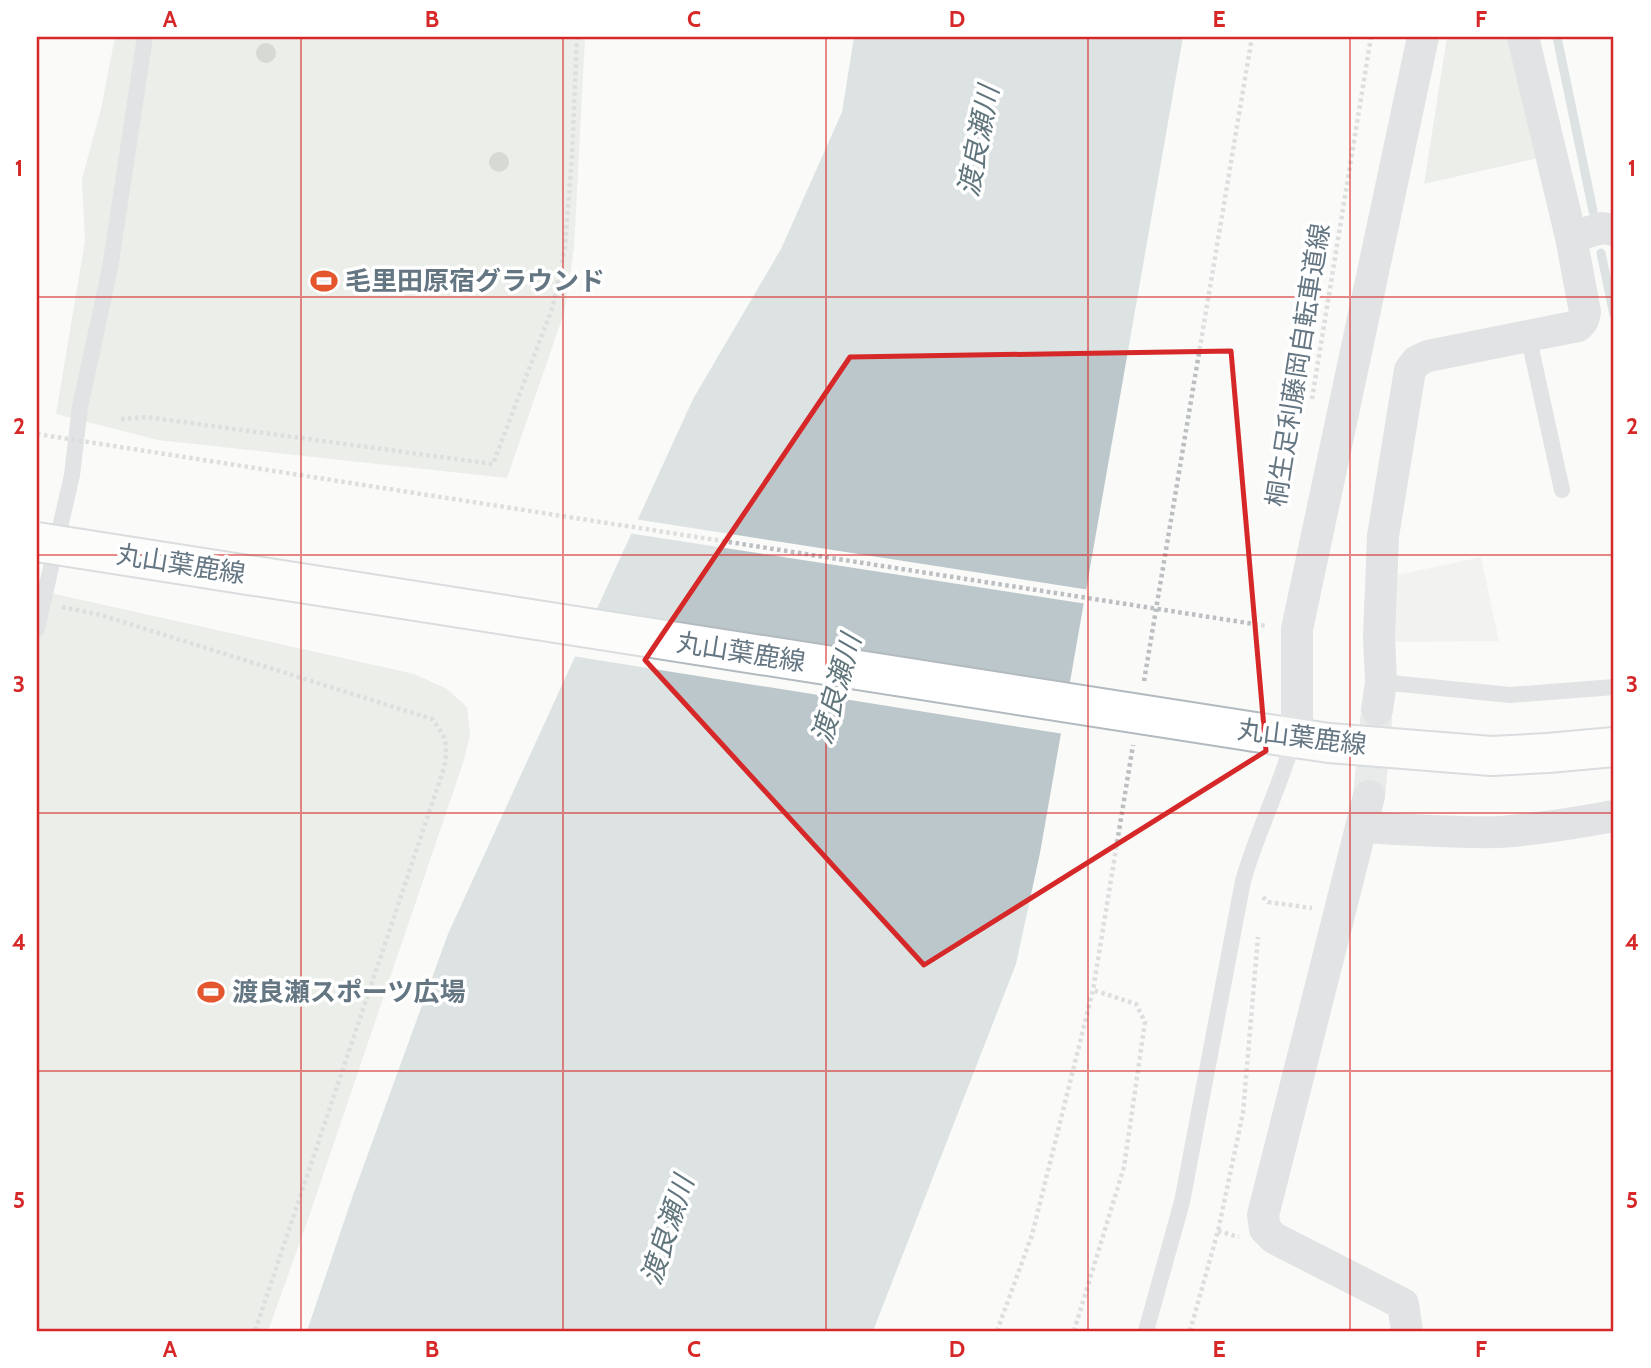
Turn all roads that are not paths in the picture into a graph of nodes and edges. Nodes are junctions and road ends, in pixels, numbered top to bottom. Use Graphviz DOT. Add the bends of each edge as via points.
graph roads {
  1 [pos="145,37"];
  2 [pos="1423,37"];
  3 [pos="1523,37"];
  4 [pos="1614,230"];
  5 [pos="1571,237"];
  6 [pos="1528,335"];
  7 [pos="1562,490"];
  8 [pos="37,542"];
  9 [pos="37,629"];
  10 [pos="1614,687"];
  11 [pos="1379,696"];
  12 [pos="1294,738"];
  13 [pos="1614,747"];
  14 [pos="1369,796"];
  15 [pos="1614,816"];
  16 [pos="1363,827"];
  17 [pos="1146,1331"];
  18 [pos="1407,1331"];
  1 -- 9 [label="lane" via="110,268 80,407 72,475"];
  2 -- 12 [label="street" via="1297,629"];
  3 -- 5 [label="street"];
  4 -- 5 [label="street" via="1602,228"];
  5 -- 6 [label="street" via="1584,320 1577,326"];
  6 -- 7 [label="lane"];
  6 -- 11 [label="street" via="1428,355 1410,370 1383,536"];
  8 -- 12 [label="main road, 丸山葉鹿線, bridge"];
  10 -- 11 [label="lane" via="1510,695"];
  12 -- 13 [label="main road, 丸山葉鹿線" via="1491,755"];
  12 -- 17 [label="lane" via="1243,881 1182,1202"];
  14 -- 16 [label="street"];
  15 -- 16 [label="street" via="1500,832"];
  16 -- 18 [label="street" via="1263,1215 1265,1229 1274,1238 1403,1304"];
}
